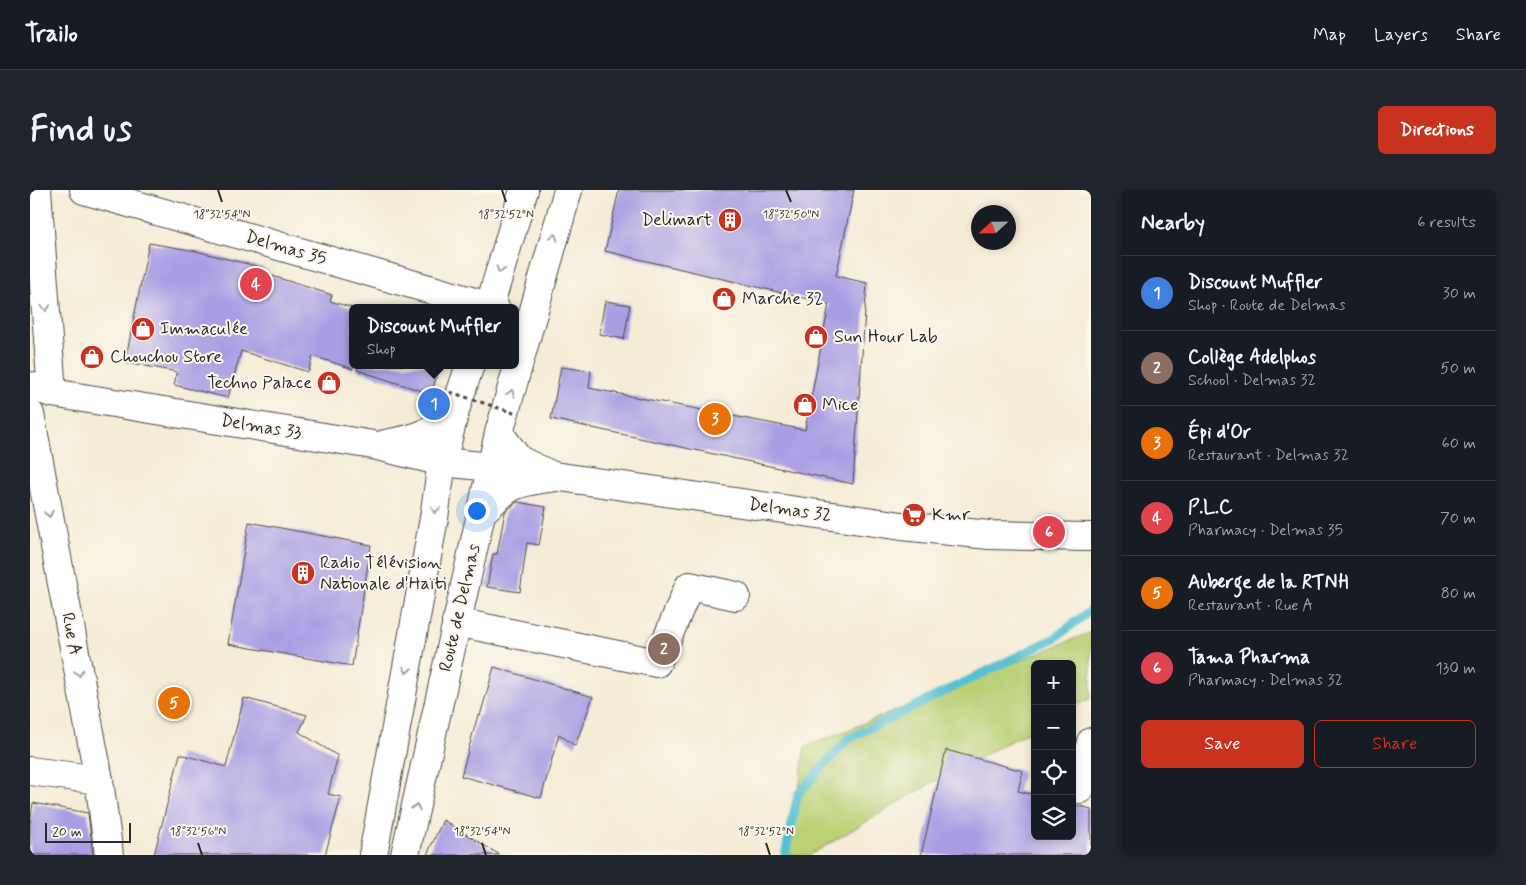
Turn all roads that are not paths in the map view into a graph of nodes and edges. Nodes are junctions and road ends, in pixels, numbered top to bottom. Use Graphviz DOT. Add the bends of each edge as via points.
graph roads {
  1 [pos="37,190"];
  2 [pos="84,190"];
  3 [pos="524,190"];
  4 [pos="568,190"];
  5 [pos="481,304"];
  6 [pos="492,304"];
  7 [pos="523,315"];
  8 [pos="519,340"];
  9 [pos="468,369"];
  10 [pos="514,369"];
  11 [pos="41,389"];
  12 [pos="453,399"];
  13 [pos="30,414"];
  14 [pos="506,423"];
  15 [pos="373,445"];
  16 [pos="442,462"];
  17 [pos="491,467"];
  18 [pos="555,477"];
  19 [pos="481,513"];
  20 [pos="1091,537"];
  21 [pos="736,596"];
  22 [pos="456,622"];
  23 [pos="1091,742"];
  24 [pos="30,771"];
  25 [pos="99,780"];
  26 [pos="1080,789"];
  27 [pos="109,855"];
  28 [pos="373,855"];
  29 [pos="405,855"];
  1 -- 11 [label="main road, one-way"];
  2 -- 5 [label="main road, Delmas 35"];
  3 -- 6 [label="main road, one-way"];
  7 -- 4 [label="main road, Route de Delmas, one-way"];
  8 -- 7 [label="main road, Route de Delmas, one-way"];
  9 -- 12 [label="main road"];
  14 -- 10 [label="main road, Route de Delmas, one-way"];
  11 -- 15 [label="main road, Delmas 33"];
  12 -- 15 [label="main road" via="434,429 424,435 412,440"];
  12 -- 16 [label="main road"];
  13 -- 25 [label="main road, Rue A, one-way"];
  14 -- 17 [label="main road, Route de Delmas"];
  14 -- 18 [label="main road" via="519,460"];
  15 -- 16 [label="main road, Delmas 33"];
  16 -- 17 [label="main road, Delmas 33"];
  16 -- 28 [label="main road, one-way"];
  17 -- 18 [label="main road, Delmas 32"];
  17 -- 19 [label="main road, Route de Delmas"];
  18 -- 19 [label="main road" via="518,483 504,491"];
  18 -- 20 [label="main road, Delmas 32" via="902,526 989,535"];
  19 -- 22 [label="main road, Route de Delmas"];
  21 -- 22 [label="main road" via="689,586 657,663"];
  29 -- 22 [label="main road, Route de Delmas, one-way"];
  23 -- 26 [label="main road"];
  24 -- 25 [label="main road"];
  25 -- 27 [label="main road, Rue A"];
}
